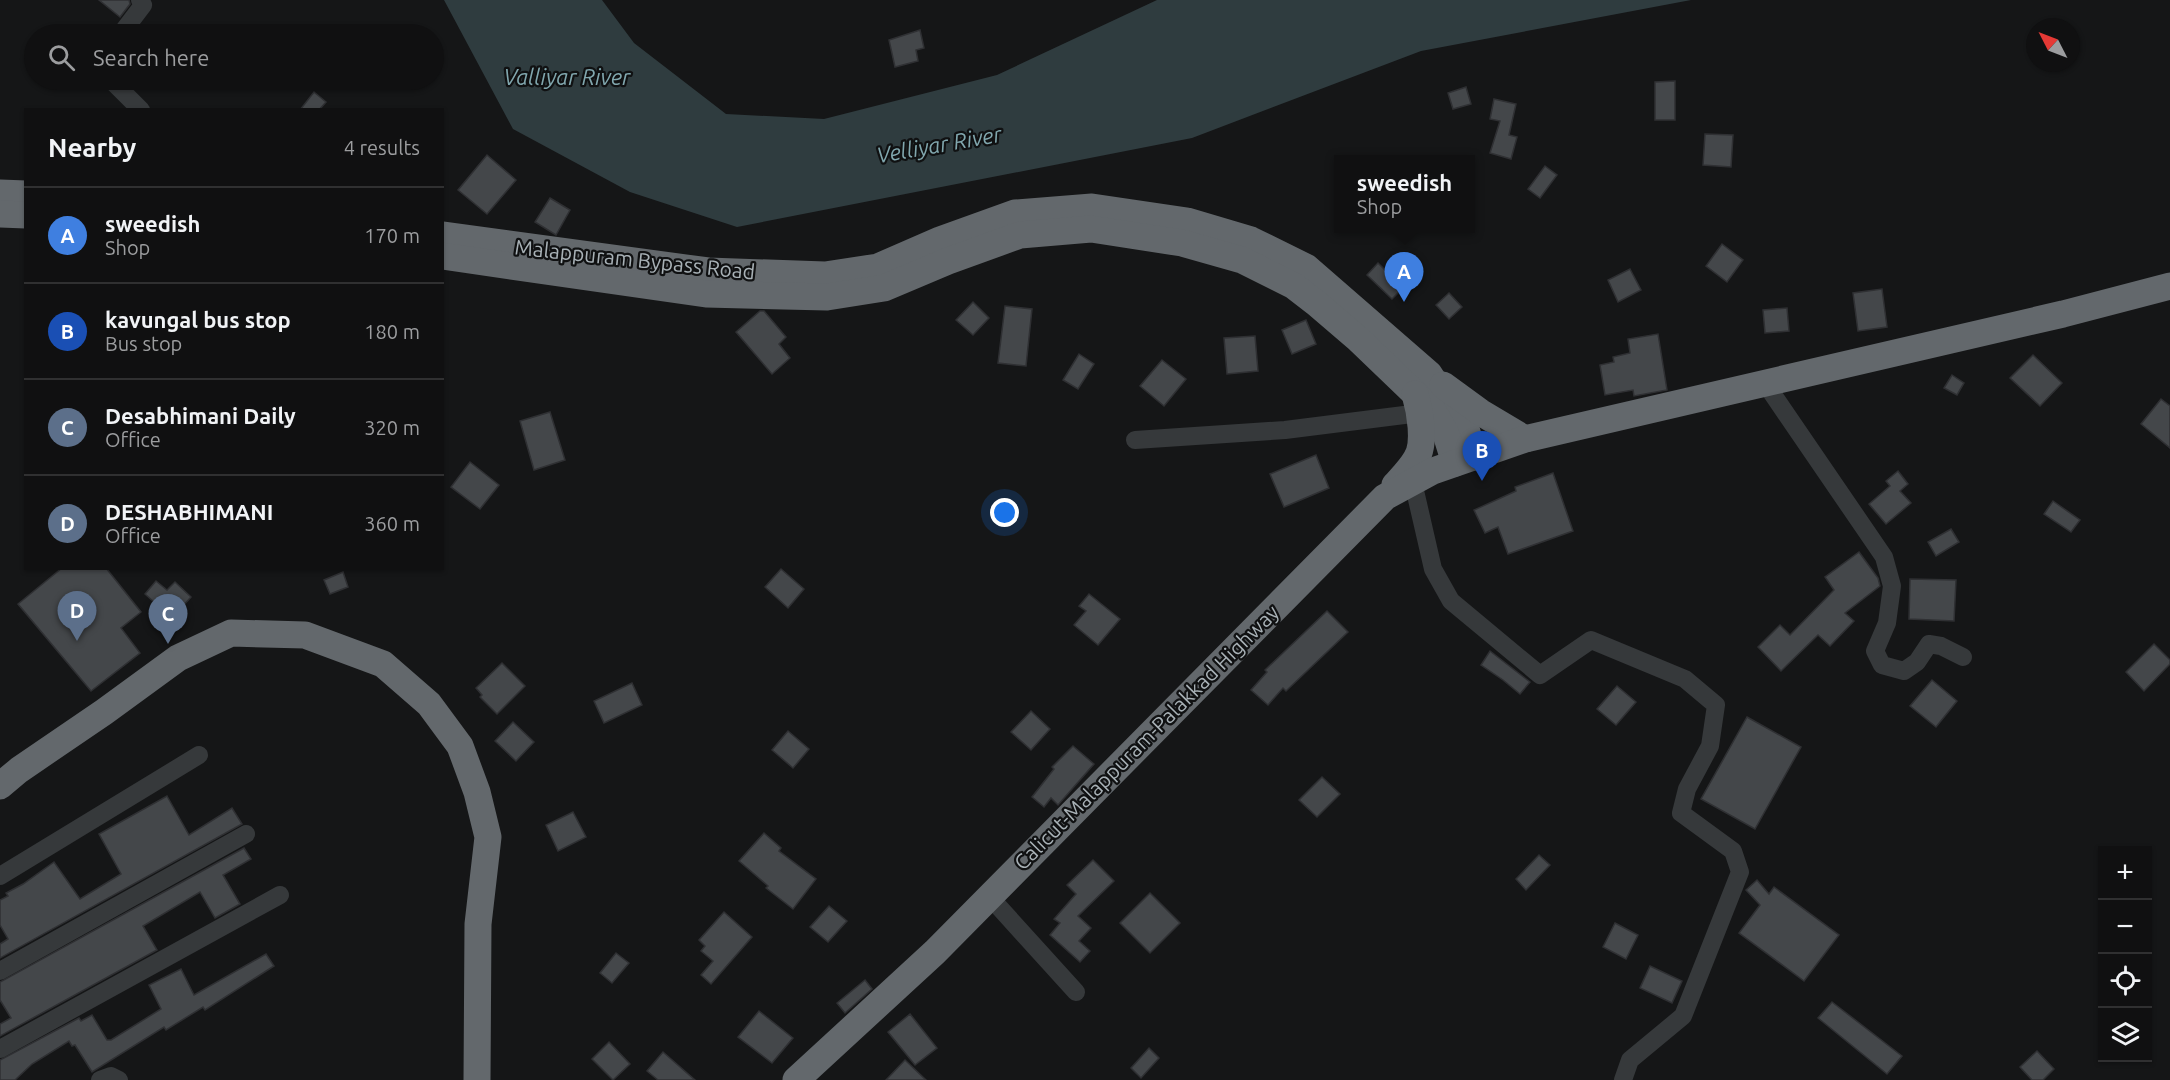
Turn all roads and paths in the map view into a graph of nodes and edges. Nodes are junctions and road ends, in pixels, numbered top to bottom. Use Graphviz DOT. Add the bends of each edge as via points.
graph roads {
  1 [pos="140,0"];
  2 [pos="129,24"];
  3 [pos="121,90"];
  4 [pos="139,108"];
  5 [pos="0,193"];
  6 [pos="24,194"];
  7 [pos="0,214"];
  8 [pos="24,215"];
  9 [pos="444,235"];
  10 [pos="444,256"];
  11 [pos="2170,286"];
  12 [pos="1765,383"];
  13 [pos="1421,393"];
  14 [pos="1525,439"];
  15 [pos="1135,440"];
  16 [pos="1464,460"];
  17 [pos="1413,482"];
  18 [pos="1385,497"];
  19 [pos="1963,657"];
  20 [pos="199,755"];
  21 [pos="0,786"];
  22 [pos="246,834"];
  23 [pos="0,876"];
  24 [pos="280,895"];
  25 [pos="990,896"];
  26 [pos="0,971"];
  27 [pos="1076,992"];
  28 [pos="0,1049"];
  29 [pos="100,1080"];
  30 [pos="119,1080"];
  31 [pos="477,1080"];
  32 [pos="796,1080"];
  33 [pos="1623,1080"];
  1 -- 2 [label="street" via="143,5"];
  3 -- 4 [label="street"];
  5 -- 6 [label="highway"];
  7 -- 8 [label="highway"];
  9 -- 13 [label="highway, Malappuram Bypass Road" via="708,272 825,275 878,267 1015,213 1092,207 1187,221 1251,240 1306,267"];
  10 -- 13 [label="highway, Malappuram Bypass Road" via="706,294 826,297 884,288 1020,235 1092,230 1182,243 1242,260 1294,286"];
  11 -- 12 [label="highway, Calicut-Malappuram-Palakkad Highway"];
  12 -- 14 [label="highway, Calicut-Malappuram-Palakkad Highway"];
  12 -- 19 [label="street" via="1884,557 1892,586 1887,623 1875,651 1882,665 1904,671 1917,662 1929,644"];
  13 -- 14 [label="highway" via="1480,412"];
  13 -- 15 [label="street" via="1285,430"];
  13 -- 16 [label="highway, Malappuram Bypass Road"];
  13 -- 18 [label="highway" via="1418,458"];
  14 -- 16 [label="highway, Calicut-Malappuram-Palakkad Highway"];
  16 -- 17 [label="highway, Calicut-Malappuram-Palakkad Highway"];
  17 -- 18 [label="highway, Calicut-Malappuram-Palakkad Highway"];
  17 -- 33 [label="street" via="1433,569 1451,601 1540,675 1592,640 1685,679 1716,705 1710,746 1687,789 1681,813 1732,851 1740,872 1683,1016 1630,1060"];
  18 -- 25 [label="highway, Calicut-Malappuram-Palakkad Highway"];
  20 -- 23 [label="street"];
  21 -- 31 [label="highway" via="178,658 231,633 305,635 383,664 429,704 460,747 488,837 478,924"];
  22 -- 26 [label="street"];
  24 -- 28 [label="street"];
  25 -- 27 [label="street"];
  25 -- 32 [label="highway, Calicut-Malappuram-Palakkad Highway"];
  29 -- 30 [label="street" via="111,1076"];
}
